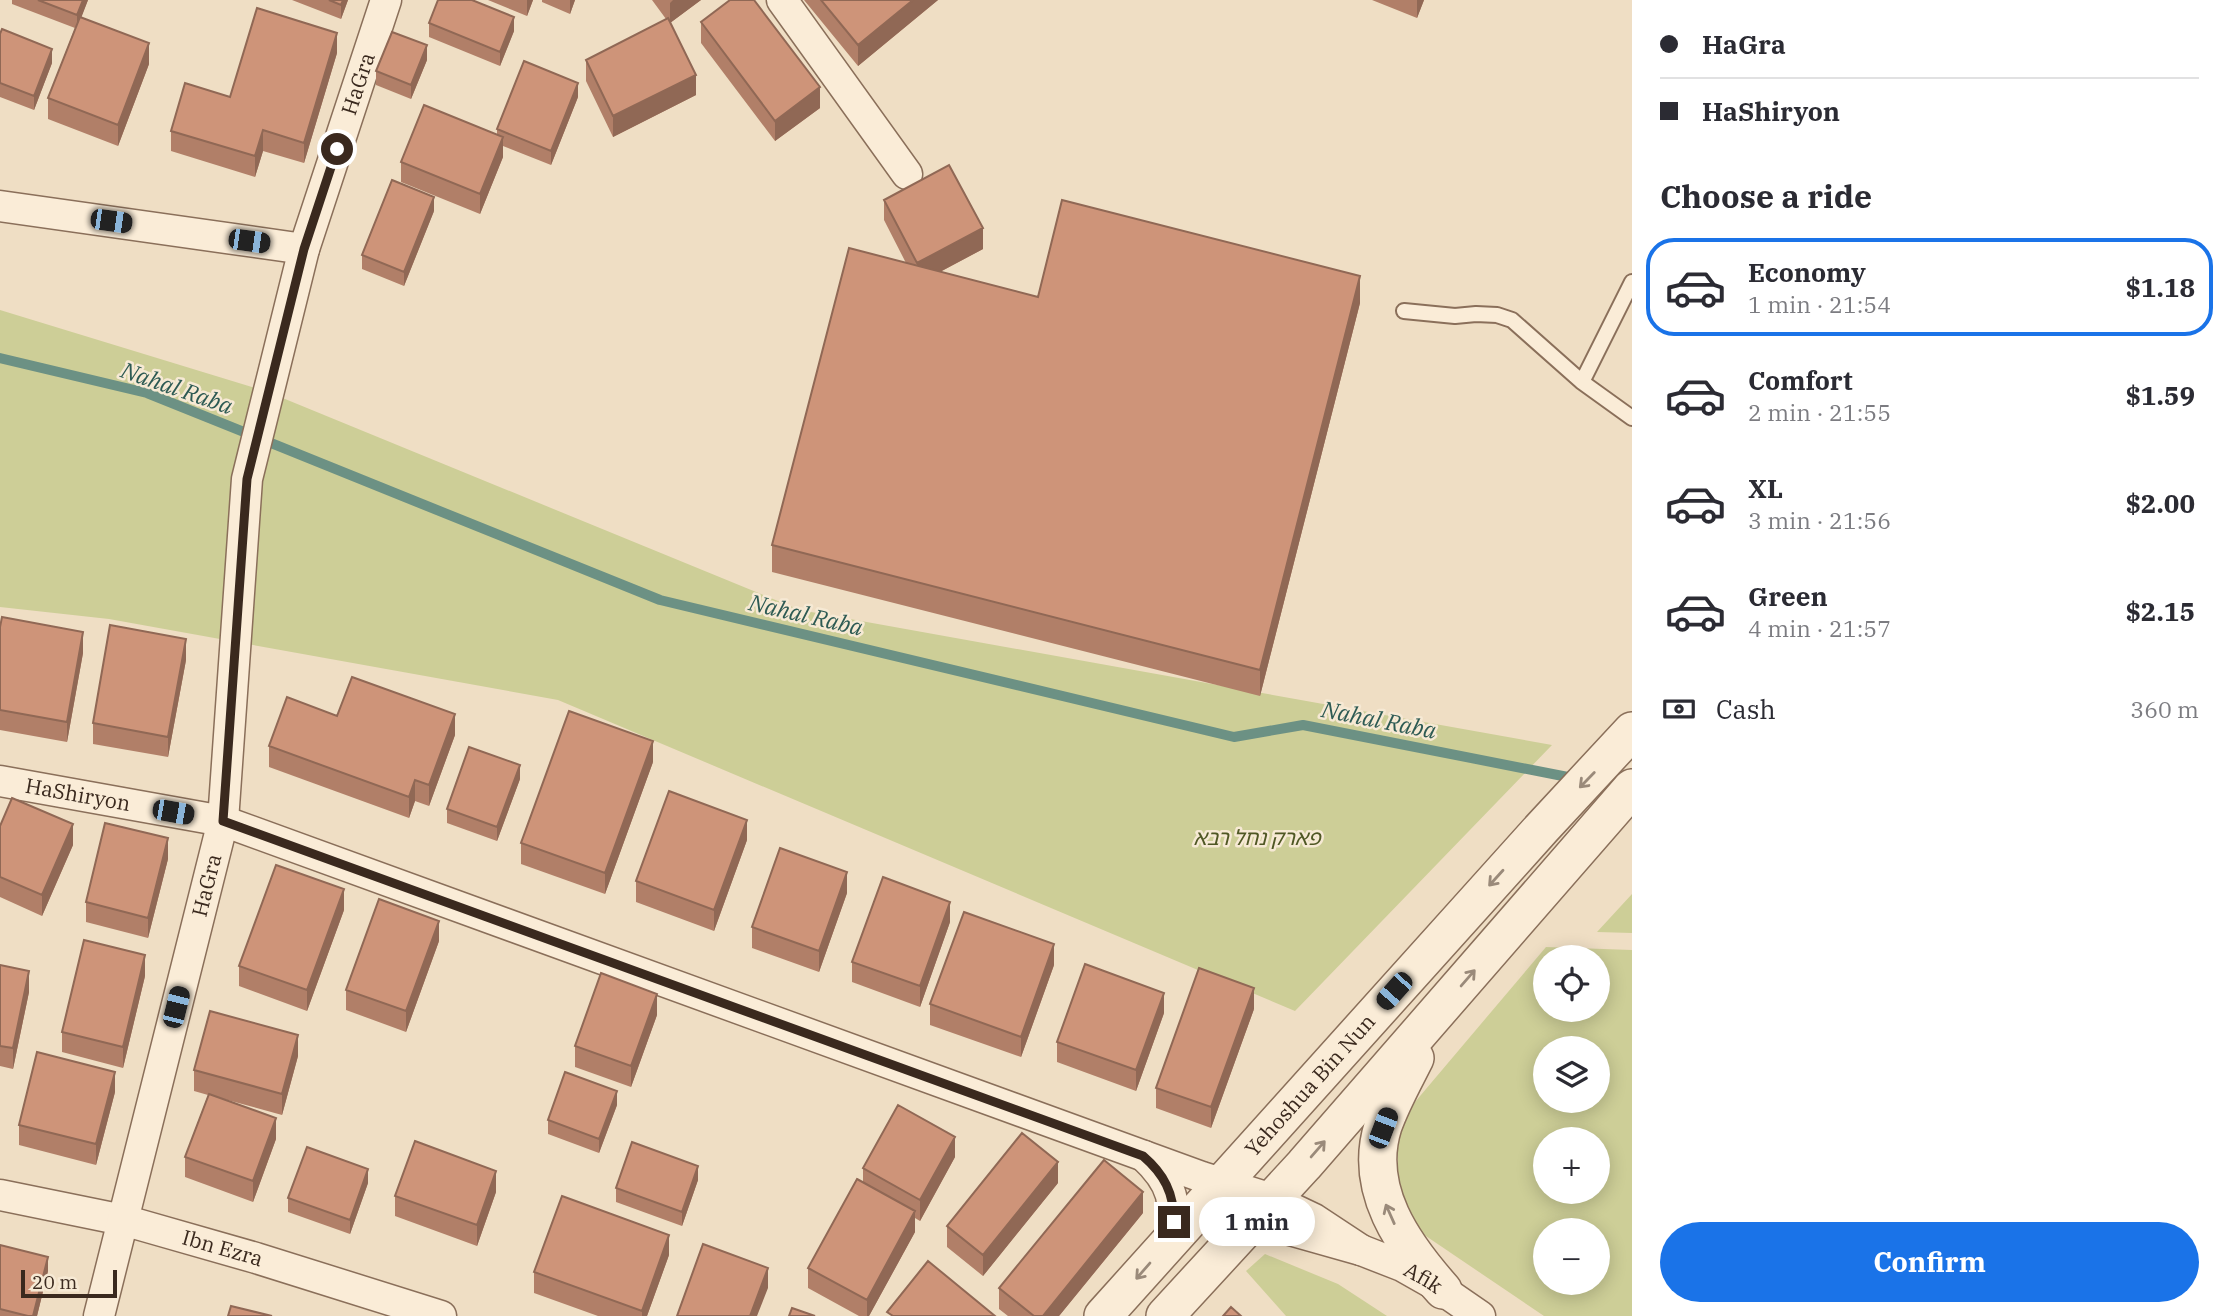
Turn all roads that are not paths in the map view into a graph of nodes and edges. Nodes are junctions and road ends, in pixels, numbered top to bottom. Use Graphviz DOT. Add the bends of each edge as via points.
graph roads {
  1 [pos="386,0"];
  2 [pos="782,0"];
  3 [pos="907,174"];
  4 [pos="0,206"];
  5 [pos="304,249"];
  6 [pos="1632,282"];
  7 [pos="1404,311"];
  8 [pos="1582,382"];
  9 [pos="1632,418"];
  10 [pos="1632,731"];
  11 [pos="0,780"];
  12 [pos="1632,788"];
  13 [pos="223,821"];
  14 [pos="1439,1011"];
  15 [pos="1143,1156"];
  16 [pos="1220,1184"];
  17 [pos="0,1195"];
  18 [pos="1263,1210"];
  19 [pos="123,1220"];
  20 [pos="1169,1242"];
  21 [pos="1443,1290"];
  22 [pos="99,1316"];
  23 [pos="441,1316"];
  24 [pos="1103,1316"];
  25 [pos="1165,1316"];
  26 [pos="1480,1316"];
  1 -- 5 [label="street, HaGra"];
  2 -- 3 [label="street"];
  4 -- 5 [label="street"];
  5 -- 13 [label="street, HaGra" via="247,479"];
  6 -- 8 [label="lane"];
  7 -- 8 [label="lane" via="1496,315 1512,320"];
  8 -- 9 [label="lane"];
  10 -- 16 [label="street, Yehoshua Bin Nun, one-way"];
  11 -- 13 [label="street, HaShiryon"];
  14 -- 12 [label="street, one-way"];
  13 -- 15 [label="street, HaShiryon"];
  13 -- 19 [label="street, HaGra"];
  18 -- 14 [label="street, one-way"];
  21 -- 14 [label="street, one-way" via="1399,1232 1378,1173 1378,1151 1392,1104"];
  15 -- 16 [label="street, HaShiryon"];
  15 -- 20 [label="street, HaShiryon" via="1156,1167 1172,1198 1174,1222"];
  16 -- 18 [label="street, Afik"];
  16 -- 20 [label="street, Yehoshua Bin Nun"];
  17 -- 19 [label="street, Ibn Ezra"];
  18 -- 21 [label="street, Afik" via="1314,1219 1361,1250 1402,1266"];
  18 -- 25 [label="street"];
  19 -- 22 [label="street, HaGra"];
  19 -- 23 [label="street, Ibn Ezra"];
  20 -- 24 [label="street, Yehoshua Bin Nun, one-way"];
  21 -- 26 [label="street, Afik"];
}
